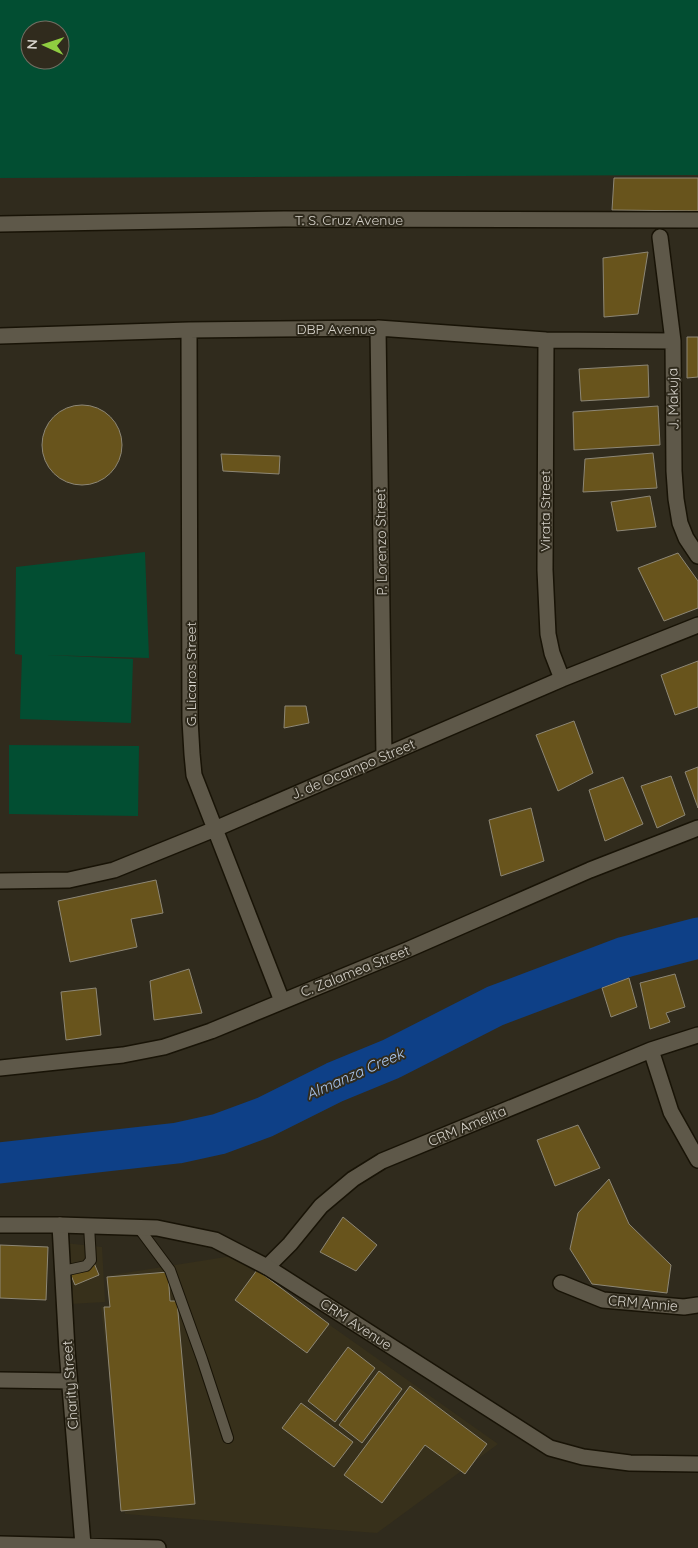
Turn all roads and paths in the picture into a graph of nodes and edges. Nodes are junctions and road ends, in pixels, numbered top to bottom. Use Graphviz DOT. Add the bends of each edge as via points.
graph roads {
  1 [pos="698,220"];
  2 [pos="0,224"];
  3 [pos="660,237"];
  4 [pos="378,328"];
  5 [pos="189,330"];
  6 [pos="0,336"];
  7 [pos="546,340"];
  8 [pos="673,341"];
  9 [pos="698,556"];
  10 [pos="698,626"];
  11 [pos="562,679"];
  12 [pos="384,756"];
  13 [pos="698,828"];
  14 [pos="216,829"];
  15 [pos="0,881"];
  16 [pos="282,1002"];
  17 [pos="698,1035"];
  18 [pos="651,1050"];
  19 [pos="0,1068"];
  20 [pos="698,1160"];
  21 [pos="0,1225"];
  22 [pos="60,1225"];
  23 [pos="90,1226"];
  24 [pos="138,1228"];
  25 [pos="267,1267"];
  26 [pos="63,1271"];
  27 [pos="561,1282"];
  28 [pos="698,1305"];
  29 [pos="0,1380"];
  30 [pos="69,1381"];
  31 [pos="228,1438"];
  32 [pos="698,1464"];
  33 [pos="0,1544"];
  34 [pos="83,1545"];
  35 [pos="158,1548"];
  1 -- 2 [label="street, T. S. Cruz Avenue"];
  3 -- 8 [label="street, J. Makuja"];
  4 -- 5 [label="street, DBP Avenue"];
  4 -- 7 [label="street, DBP Avenue"];
  4 -- 12 [label="street, P. Lorenzo Street"];
  5 -- 6 [label="street, DBP Avenue"];
  5 -- 14 [label="street, G. Licaros Street" via="192,754 194,775"];
  7 -- 8 [label="street, DBP Avenue"];
  7 -- 11 [label="street, Virata Street" via="545,570 548,634"];
  8 -- 9 [label="street, J. Makuja" via="676,499 680,523"];
  10 -- 11 [label="street, J. de Ocampo Street"];
  11 -- 12 [label="street, J. de Ocampo Street"];
  12 -- 14 [label="street, J. de Ocampo Street"];
  13 -- 16 [label="street, C. Zalamea Street" via="590,870"];
  14 -- 15 [label="street, J. de Ocampo Street" via="114,870 69,880"];
  14 -- 16 [label="street, G. Licaros Street"];
  16 -- 19 [label="street, C. Zalamea Street" via="164,1047"];
  17 -- 18 [label="street, CRM Amelita"];
  18 -- 20 [label="street" via="671,1112"];
  18 -- 25 [label="street, CRM Amelita" via="382,1161 353,1179 321,1206"];
  21 -- 22 [label="street, CRM Avenue"];
  22 -- 23 [label="street, CRM Avenue"];
  22 -- 26 [label="street, Charity Street"];
  23 -- 24 [label="street, CRM Avenue"];
  23 -- 26 [label="lane" via="91,1260 86,1266"];
  24 -- 25 [label="street, CRM Avenue" via="171,1230 215,1240"];
  24 -- 31 [label="lane" via="170,1270"];
  25 -- 32 [label="street, CRM Avenue" via="550,1448 583,1457 630,1463"];
  26 -- 30 [label="street, Charity Street"];
  27 -- 28 [label="street, CRM Annie" via="603,1300 684,1307"];
  29 -- 30 [label="street"];
  30 -- 34 [label="street, Charity Street"];
  33 -- 34 [label="street"];
  34 -- 35 [label="street"];
}
